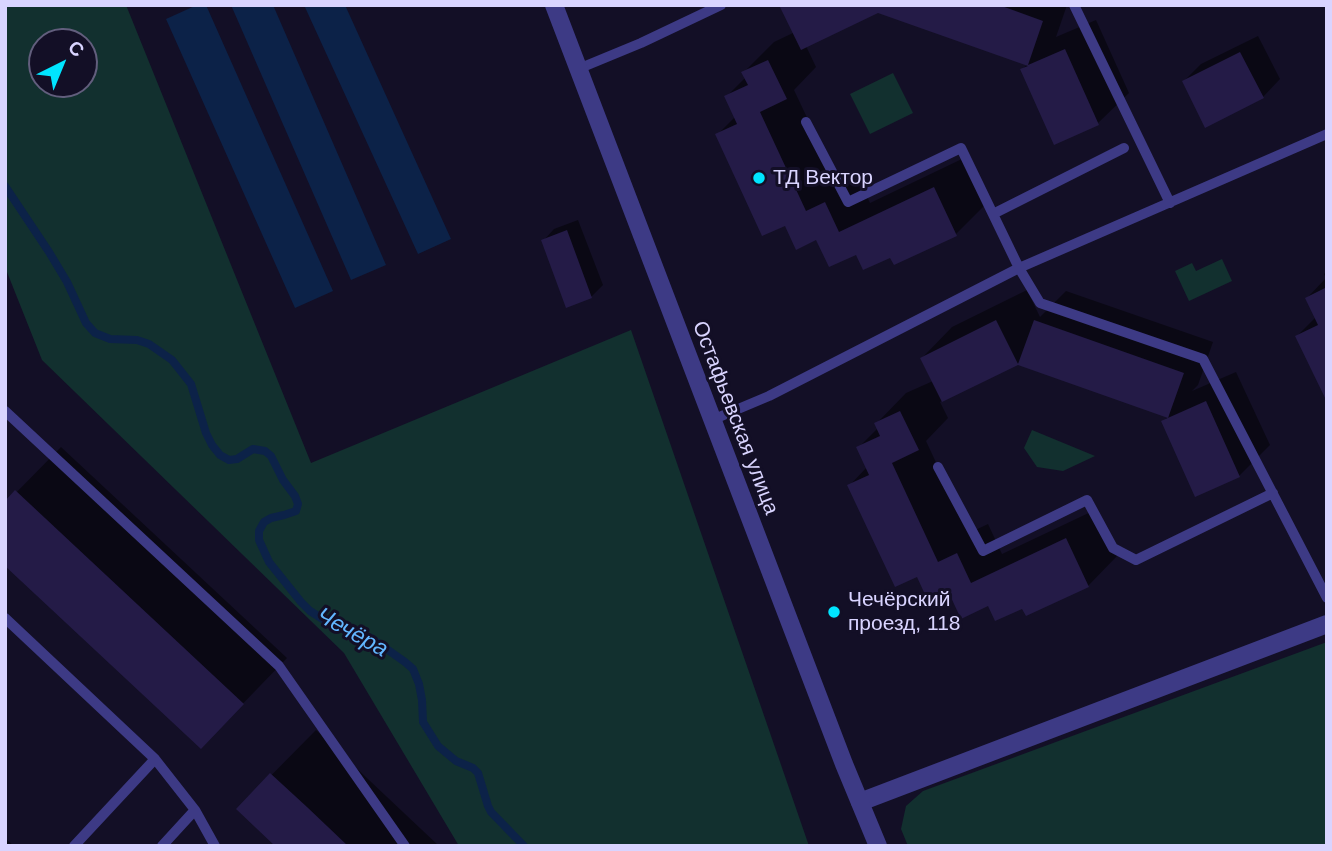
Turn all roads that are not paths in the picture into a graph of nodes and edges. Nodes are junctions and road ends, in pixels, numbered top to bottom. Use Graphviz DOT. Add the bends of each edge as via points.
graph roads {
  1 [pos="554,5"];
  2 [pos="721,5"];
  3 [pos="1074,5"];
  4 [pos="578,69"];
  5 [pos="806,122"];
  6 [pos="1327,134"];
  7 [pos="1124,148"];
  8 [pos="1170,203"];
  9 [pos="993,214"];
  10 [pos="1019,268"];
  11 [pos="5,411"];
  12 [pos="712,420"];
  13 [pos="938,467"];
  14 [pos="1273,493"];
  15 [pos="1327,598"];
  16 [pos="5,618"];
  17 [pos="1327,624"];
  18 [pos="155,759"];
  19 [pos="860,802"];
  20 [pos="195,810"];
  21 [pos="75,846"];
  22 [pos="162,846"];
  23 [pos="215,846"];
  24 [pos="405,846"];
  25 [pos="878,846"];
  1 -- 4 [label="street, Остафьевская улица"];
  2 -- 4 [label="lane"];
  3 -- 8 [label="lane"];
  4 -- 12 [label="street, Остафьевская улица"];
  5 -- 9 [label="lane" via="848,202 961,148"];
  6 -- 8 [label="lane"];
  7 -- 9 [label="lane"];
  8 -- 10 [label="lane"];
  9 -- 10 [label="lane"];
  10 -- 12 [label="lane" via="769,396"];
  10 -- 14 [label="lane" via="1040,303 1203,359"];
  11 -- 24 [label="lane" via="279,666"];
  12 -- 19 [label="street, Остафьевская улица"];
  13 -- 14 [label="lane" via="983,551 1087,500 1113,548 1136,560"];
  14 -- 15 [label="lane"];
  16 -- 18 [label="lane"];
  17 -- 19 [label="street"];
  18 -- 20 [label="lane"];
  18 -- 21 [label="lane"];
  19 -- 25 [label="street, Остафьевская улица"];
  20 -- 22 [label="lane"];
  20 -- 23 [label="lane"];
}
